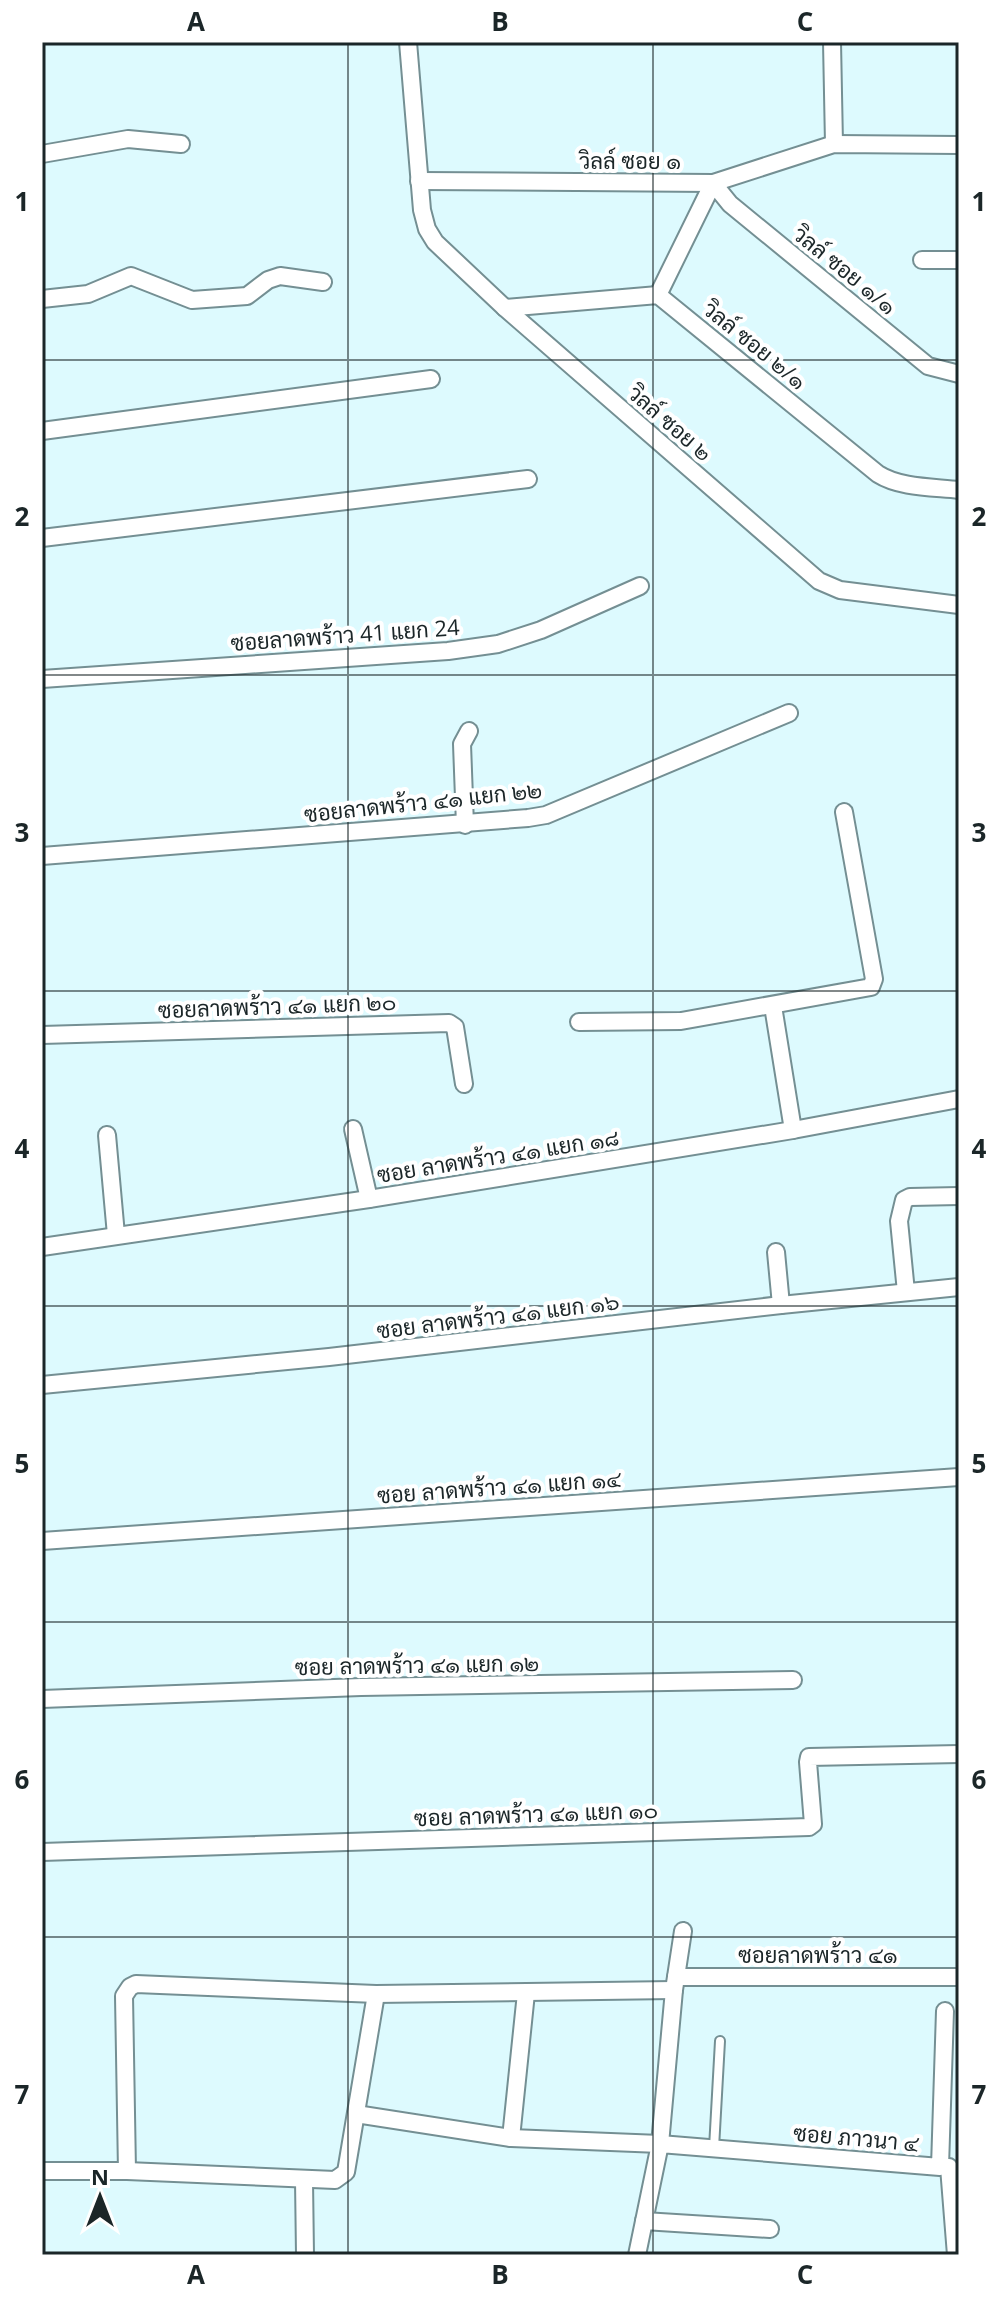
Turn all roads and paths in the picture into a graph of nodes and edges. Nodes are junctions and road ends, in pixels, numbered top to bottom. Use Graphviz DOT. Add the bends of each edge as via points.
graph roads {
  1 [pos="408,42"];
  2 [pos="832,42"];
  3 [pos="181,144"];
  4 [pos="834,144"];
  5 [pos="959,145"];
  6 [pos="42,154"];
  7 [pos="419,181"];
  8 [pos="713,183"];
  9 [pos="922,260"];
  10 [pos="959,260"];
  11 [pos="323,282"];
  12 [pos="658,295"];
  13 [pos="42,299"];
  14 [pos="505,308"];
  15 [pos="959,374"];
  16 [pos="431,379"];
  17 [pos="42,431"];
  18 [pos="528,479"];
  19 [pos="959,490"];
  20 [pos="42,538"];
  21 [pos="640,586"];
  22 [pos="959,605"];
  23 [pos="42,679"];
  24 [pos="789,713"];
  25 [pos="469,731"];
  26 [pos="844,812"];
  27 [pos="465,825"];
  28 [pos="42,856"];
  29 [pos="773,1006"];
  30 [pos="579,1022"];
  31 [pos="42,1035"];
  32 [pos="464,1084"];
  33 [pos="959,1099"];
  34 [pos="353,1129"];
  35 [pos="793,1130"];
  36 [pos="107,1135"];
  37 [pos="959,1196"];
  38 [pos="369,1199"];
  39 [pos="116,1235"];
  40 [pos="42,1247"];
  41 [pos="776,1252"];
  42 [pos="959,1287"];
  43 [pos="906,1292"];
  44 [pos="781,1305"];
  45 [pos="42,1385"];
  46 [pos="959,1477"];
  47 [pos="42,1541"];
  48 [pos="793,1680"];
  49 [pos="42,1699"];
  50 [pos="959,1754"];
  51 [pos="42,1852"];
  52 [pos="683,1931"];
  53 [pos="959,1977"];
  54 [pos="675,1984"];
  55 [pos="526,1993"];
  56 [pos="376,1994"];
  57 [pos="945,2011"];
  58 [pos="720,2041"];
  59 [pos="356,2114"];
  60 [pos="511,2138"];
  61 [pos="660,2144"];
  62 [pos="714,2148"];
  63 [pos="950,2166"];
  64 [pos="42,2171"];
  65 [pos="127,2171"];
  66 [pos="304,2180"];
  67 [pos="644,2221"];
  68 [pos="770,2229"];
  69 [pos="305,2255"];
  70 [pos="637,2255"];
  71 [pos="956,2255"];
  1 -- 7 [label="street, วิลล์ ซอย ๒"];
  2 -- 4 [label="street"];
  3 -- 6 [label="street" via="128,139"];
  4 -- 5 [label="street, วิลล์ ซอย ๑"];
  4 -- 8 [label="street, วิลล์ ซอย ๑"];
  7 -- 8 [label="street, วิลล์ ซอย ๑"];
  7 -- 14 [label="street, วิลล์ ซอย ๒" via="427,229 435,242"];
  8 -- 12 [label="street"];
  8 -- 15 [label="street, วิลล์ ซอย ๑/๑" via="730,204 928,366"];
  9 -- 10 [label="street"];
  11 -- 13 [label="street" via="280,276 247,296 192,300 131,276 88,294"];
  12 -- 14 [label="street"];
  12 -- 19 [label="street, วิลล์ ซอย ๒/๑" via="887,480"];
  14 -- 22 [label="street, วิลล์ ซอย ๒" via="819,581 840,590"];
  16 -- 17 [label="street"];
  18 -- 20 [label="street"];
  21 -- 23 [label="street, ซอยลาดพร้าว 41 แยก 24" via="498,644"];
  24 -- 27 [label="street, ซอยลาดพร้าว ๔๑ แยก ๒๒" via="546,815"];
  25 -- 27 [label="street" via="462,744"];
  26 -- 29 [label="street" via="873,985"];
  27 -- 28 [label="street, ซอยลาดพร้าว ๔๑ แยก ๒๒"];
  29 -- 30 [label="street" via="681,1021"];
  29 -- 35 [label="street"];
  31 -- 32 [label="street, ซอยลาดพร้าว ๔๑ แยก ๒๐" via="449,1023 455,1027"];
  33 -- 35 [label="street, ซอย ลาดพร้าว ๔๑ แยก ๑๘"];
  34 -- 38 [label="street"];
  35 -- 38 [label="street, ซอย ลาดพร้าว ๔๑ แยก ๑๘"];
  36 -- 39 [label="street"];
  37 -- 43 [label="street" via="904,1200 899,1221"];
  38 -- 39 [label="street, ซอย ลาดพร้าว ๔๑ แยก ๑๘"];
  39 -- 40 [label="street, ซอย ลาดพร้าว ๔๑ แยก ๑๘"];
  41 -- 44 [label="street"];
  42 -- 43 [label="street, ซอย ลาดพร้าว ๔๑ แยก ๑๖"];
  43 -- 44 [label="street, ซอย ลาดพร้าว ๔๑ แยก ๑๖"];
  44 -- 45 [label="street, ซอย ลาดพร้าว ๔๑ แยก ๑๖"];
  46 -- 47 [label="street, ซอย ลาดพร้าว ๔๑ แยก ๑๔"];
  48 -- 49 [label="street, ซอย ลาดพร้าว ๔๑ แยก ๑๒"];
  50 -- 51 [label="street, ซอย ลาดพร้าว ๔๑ แยก ๑๐" via="812,1755 809,1827"];
  52 -- 54 [label="street"];
  53 -- 54 [label="street, ซอยลาดพร้าว ๔๑"];
  54 -- 55 [label="street, ซอยลาดพร้าว ๔๑"];
  54 -- 61 [label="street"];
  55 -- 56 [label="street, ซอยลาดพร้าว ๔๑"];
  55 -- 60 [label="street"];
  56 -- 59 [label="street"];
  56 -- 65 [label="street, ซอยลาดพร้าว ๔๑" via="145,1983 130,1987 124,1996"];
  57 -- 63 [label="street, ซอย ภาวนา ๔"];
  58 -- 62 [label="lane"];
  59 -- 60 [label="street, ซอย ภาวนา ๔"];
  59 -- 66 [label="street" via="346,2172 335,2180"];
  60 -- 61 [label="street, ซอย ภาวนา ๔"];
  61 -- 62 [label="street, ซอย ภาวนา ๔"];
  61 -- 67 [label="street"];
  62 -- 63 [label="street, ซอย ภาวนา ๔"];
  63 -- 71 [label="street"];
  64 -- 65 [label="street"];
  65 -- 66 [label="street"];
  66 -- 69 [label="street"];
  67 -- 68 [label="street"];
  67 -- 70 [label="street"];
}
